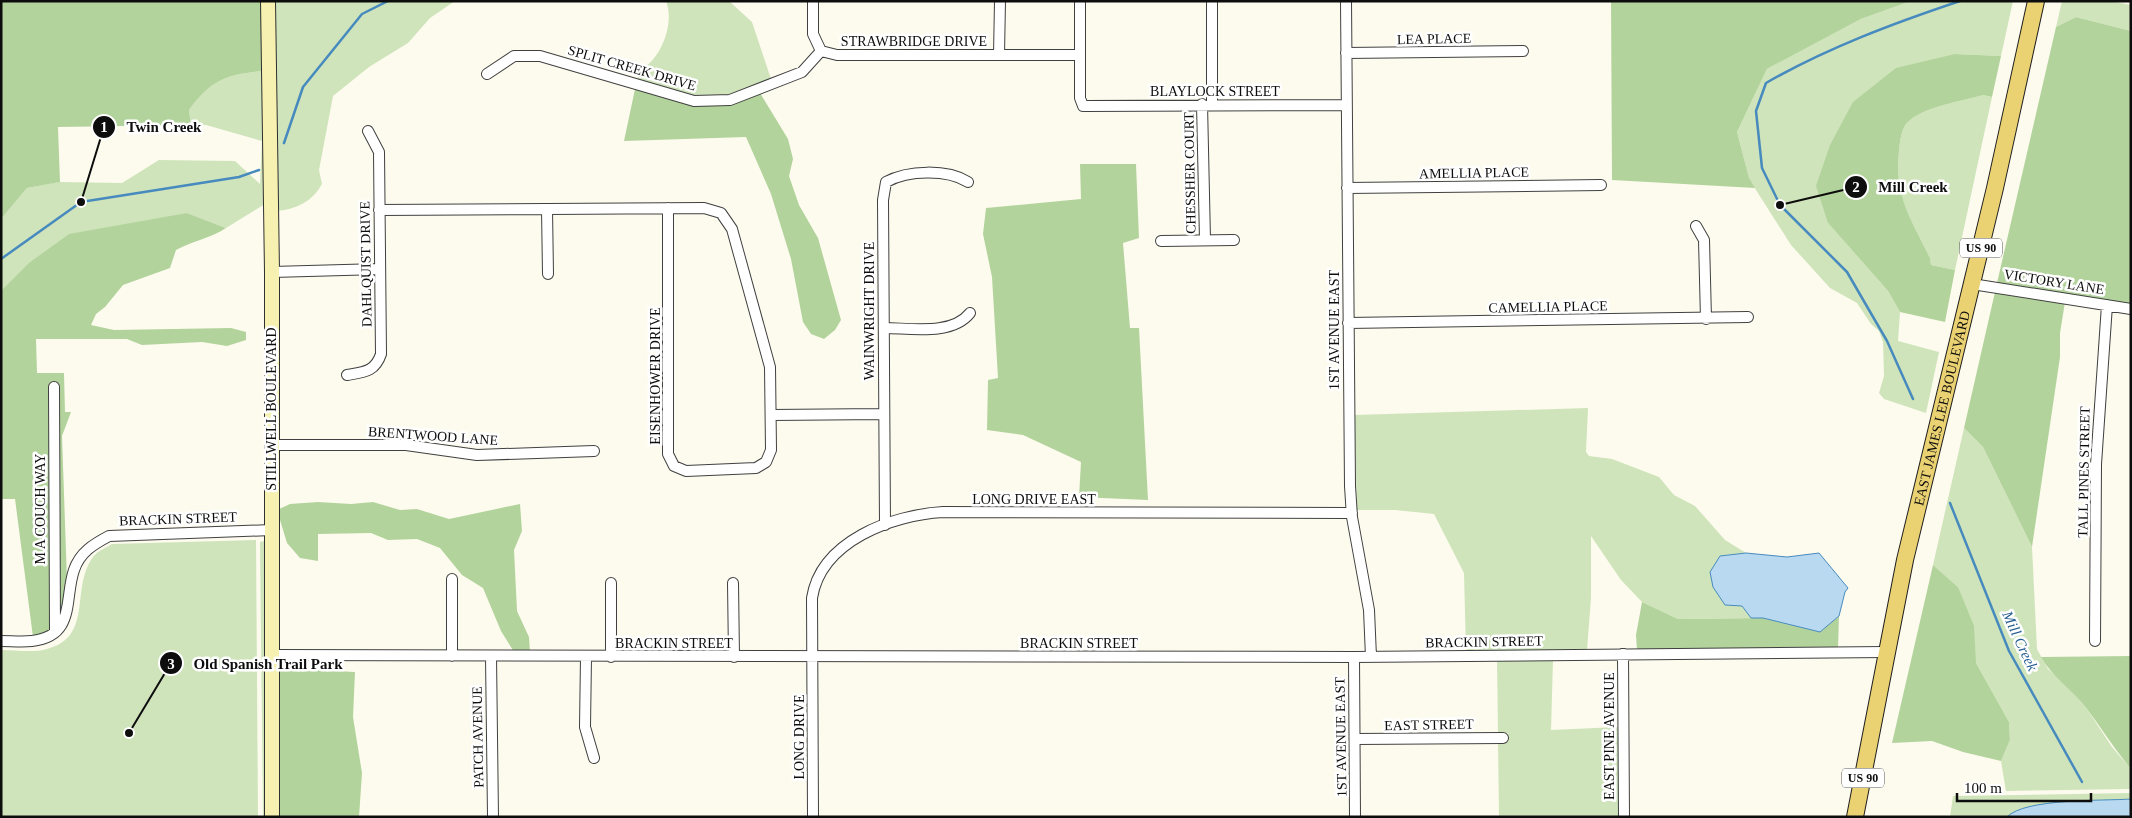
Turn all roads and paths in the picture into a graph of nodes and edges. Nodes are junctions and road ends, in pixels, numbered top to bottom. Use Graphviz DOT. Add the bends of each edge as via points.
graph roads {
  1 [pos="268,1"];
  2 [pos="813,1"];
  3 [pos="1000,1"];
  4 [pos="1080,1"];
  5 [pos="1212,1"];
  6 [pos="1346,1"];
  7 [pos="2036,1"];
  8 [pos="821,51"];
  9 [pos="1523,51"];
  10 [pos="1346,54"];
  11 [pos="1000,55"];
  12 [pos="1080,55"];
  13 [pos="487,74"];
  14 [pos="1207,104"];
  15 [pos="1346,105"];
  16 [pos="368,131"];
  17 [pos="968,182"];
  18 [pos="1601,185"];
  19 [pos="1347,188"];
  20 [pos="668,208"];
  21 [pos="547,209"];
  22 [pos="379,210"];
  23 [pos="1696,226"];
  24 [pos="1205,240"];
  25 [pos="1234,240"];
  26 [pos="1161,241"];
  27 [pos="380,269"];
  28 [pos="272,272"];
  29 [pos="548,274"];
  30 [pos="1972,284"];
  31 [pos="2107,305"];
  32 [pos="2131,309"];
  33 [pos="970,313"];
  34 [pos="1748,317"];
  35 [pos="1706,318"];
  36 [pos="1348,323"];
  37 [pos="884,328"];
  38 [pos="347,375"];
  39 [pos="54,387"];
  40 [pos="882,414"];
  41 [pos="771,415"];
  42 [pos="270,445"];
  43 [pos="594,451"];
  44 [pos="1352,513"];
  45 [pos="884,525"];
  46 [pos="271,530"];
  47 [pos="452,579"];
  48 [pos="611,583"];
  49 [pos="734,583"];
  50 [pos="55,632"];
  51 [pos="2095,641"];
  52 [pos="1,642"];
  53 [pos="1886,652"];
  54 [pos="1623,654"];
  55 [pos="271,655"];
  56 [pos="452,656"];
  57 [pos="491,656"];
  58 [pos="586,657"];
  59 [pos="612,657"];
  60 [pos="734,657"];
  61 [pos="812,657"];
  62 [pos="1354,657"];
  63 [pos="1371,657"];
  64 [pos="1503,738"];
  65 [pos="1354,739"];
  66 [pos="594,758"];
  67 [pos="272,817"];
  68 [pos="493,817"];
  69 [pos="813,817"];
  70 [pos="1355,817"];
  71 [pos="1624,817"];
  72 [pos="1855,817"];
  1 -- 28 [label="street, STILLWELL BOULEVARD"];
  2 -- 8 [label="street, STRAWBRIDGE DRIVE" via="813,34"];
  3 -- 11 [label="street, STRAWBRIDGE DRIVE"];
  4 -- 12 [label="street"];
  5 -- 14 [label="street, CHESSHER COURT"];
  6 -- 10 [label="street, 1ST AVENUE EAST"];
  7 -- 30 [label="main road, EAST JAMES LEE BOULEVARD / US 90"];
  8 -- 11 [label="street, STRAWBRIDGE DRIVE" via="837,55"];
  8 -- 13 [label="street, SPLIT CREEK DRIVE" via="802,72 730,100 694,102 540,56 514,56"];
  9 -- 10 [label="street, LEA PLACE"];
  10 -- 15 [label="street, 1ST AVENUE EAST"];
  11 -- 12 [label="street, STRAWBRIDGE DRIVE"];
  12 -- 14 [label="street, BLAYLOCK STREET" via="1080,98 1083,106"];
  14 -- 15 [label="street, BLAYLOCK STREET"];
  14 -- 24 [label="street, CHESSHER COURT"];
  15 -- 19 [label="street, 1ST AVENUE EAST"];
  16 -- 22 [label="street, DAHLQUIST DRIVE" via="378,152"];
  17 -- 37 [label="street, WAINWRIGHT DRIVE" via="946,173 898,176 886,182 883,200"];
  18 -- 19 [label="street, AMELLIA PLACE"];
  19 -- 36 [label="street, 1ST AVENUE EAST"];
  20 -- 21 [label="street, EISENHOWER DRIVE"];
  20 -- 41 [label="street, EISENHOWER DRIVE" via="704,208 721,213 732,229 770,368"];
  20 -- 41 [label="street, EISENHOWER DRIVE" via="668,454 674,466 686,471 756,468 766,462 771,450"];
  21 -- 22 [label="street, EISENHOWER DRIVE"];
  21 -- 29 [label="street"];
  22 -- 27 [label="street, DAHLQUIST DRIVE"];
  23 -- 35 [label="street" via="1704,240"];
  24 -- 25 [label="street, CHESSHER COURT"];
  24 -- 26 [label="street, CHESSHER COURT"];
  27 -- 28 [label="street"];
  27 -- 38 [label="street, DAHLQUIST DRIVE" via="381,354 378,364 368,372"];
  28 -- 42 [label="street, STILLWELL BOULEVARD"];
  30 -- 31 [label="street, VICTORY LANE"];
  30 -- 53 [label="main road, EAST JAMES LEE BOULEVARD / US 90"];
  31 -- 32 [label="street, VICTORY LANE"];
  31 -- 51 [label="street, TALL PINES STREET" via="2096,464"];
  33 -- 37 [label="street" via="963,321 949,327"];
  34 -- 35 [label="street, CAMELLIA PLACE"];
  35 -- 36 [label="street, CAMELLIA PLACE"];
  36 -- 44 [label="street, 1ST AVENUE EAST"];
  37 -- 40 [label="street, WAINWRIGHT DRIVE"];
  39 -- 50 [label="street, M A COUCH WAY"];
  40 -- 41 [label="street"];
  40 -- 45 [label="street, WAINWRIGHT DRIVE"];
  42 -- 43 [label="street, BRENTWOOD LANE" via="406,446 477,455"];
  42 -- 46 [label="street, STILLWELL BOULEVARD"];
  44 -- 45 [label="street, LONG DRIVE EAST" via="943,512 922,514"];
  44 -- 63 [label="street, 1ST AVENUE EAST" via="1369,610"];
  45 -- 61 [label="street, LONG DRIVE EAST" via="851,543 821,572 812,598"];
  46 -- 50 [label="street, BRACKIN STREET" via="110,536 80,557 74,570 67,614"];
  46 -- 55 [label="street, STILLWELL BOULEVARD"];
  47 -- 56 [label="street"];
  48 -- 59 [label="street"];
  49 -- 60 [label="street"];
  50 -- 52 [label="street" via="32,641"];
  53 -- 54 [label="street, BRACKIN STREET"];
  53 -- 72 [label="main road, EAST JAMES LEE BOULEVARD / US 90"];
  54 -- 63 [label="street, BRACKIN STREET"];
  54 -- 71 [label="street, EAST PINE AVENUE"];
  55 -- 56 [label="street, BRACKIN STREET"];
  55 -- 67 [label="street, STILLWELL BOULEVARD"];
  56 -- 57 [label="street, BRACKIN STREET"];
  57 -- 58 [label="street, BRACKIN STREET"];
  57 -- 68 [label="street, PATCH AVENUE"];
  58 -- 59 [label="street, BRACKIN STREET"];
  58 -- 66 [label="street" via="585,727"];
  59 -- 60 [label="street, BRACKIN STREET"];
  60 -- 61 [label="street, BRACKIN STREET"];
  61 -- 62 [label="street, BRACKIN STREET"];
  61 -- 69 [label="street, LONG DRIVE"];
  62 -- 63 [label="street, BRACKIN STREET"];
  62 -- 65 [label="street, 1ST AVENUE EAST"];
  64 -- 65 [label="street, EAST STREET"];
  65 -- 70 [label="street, 1ST AVENUE EAST"];
}
